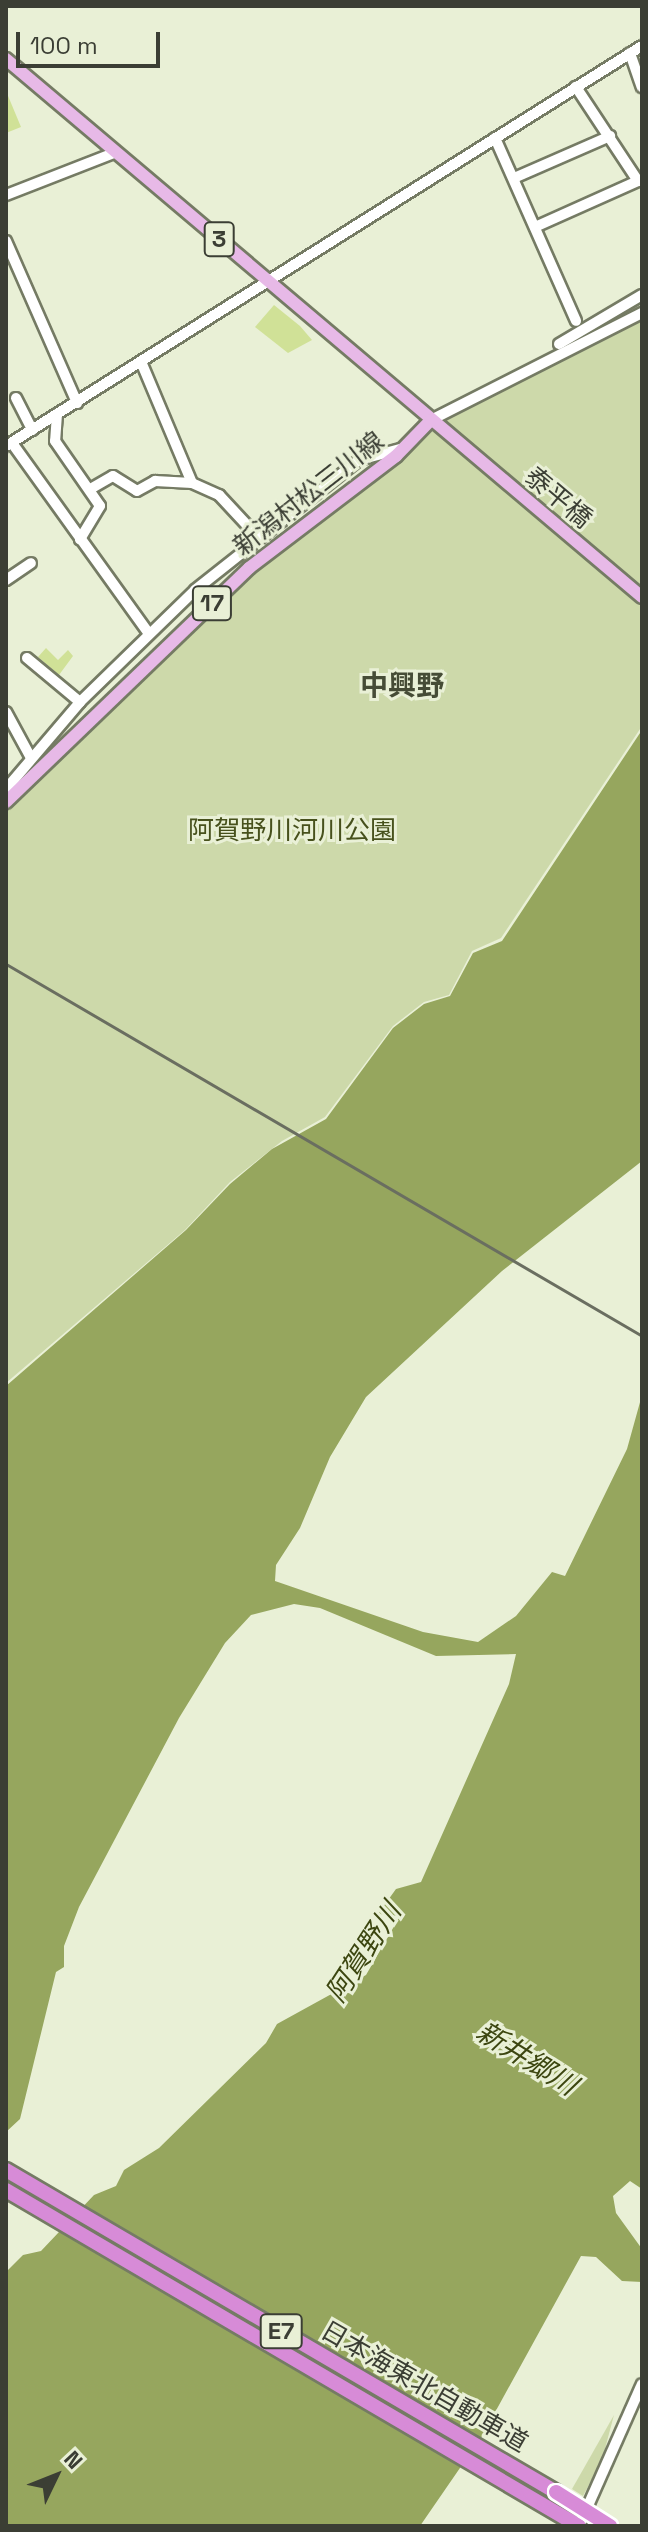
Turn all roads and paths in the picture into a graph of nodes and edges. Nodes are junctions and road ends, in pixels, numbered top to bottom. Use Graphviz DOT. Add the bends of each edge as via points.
graph roads {
  1 [pos="642,46"];
  2 [pos="630,53"];
  3 [pos="6,59"];
  4 [pos="576,87"];
  5 [pos="642,87"];
  6 [pos="610,136"];
  7 [pos="495,138"];
  8 [pos="114,153"];
  9 [pos="514,178"];
  10 [pos="640,184"];
  11 [pos="6,195"];
  12 [pos="535,227"];
  13 [pos="6,241"];
  14 [pos="271,283"];
  15 [pos="642,295"];
  16 [pos="642,313"];
  17 [pos="576,321"];
  18 [pos="550,355"];
  19 [pos="142,364"];
  20 [pos="16,398"];
  21 [pos="77,403"];
  22 [pos="57,414"];
  23 [pos="431,420"];
  24 [pos="32,430"];
  25 [pos="9,444"];
  26 [pos="404,448"];
  27 [pos="192,483"];
  28 [pos="92,488"];
  29 [pos="258,537"];
  30 [pos="80,539"];
  31 [pos="31,563"];
  32 [pos="6,580"];
  33 [pos="642,597"];
  34 [pos="148,632"];
  35 [pos="27,658"];
  36 [pos="80,702"];
  37 [pos="6,712"];
  38 [pos="31,758"];
  39 [pos="7,782"];
  40 [pos="6,802"];
  41 [pos="6,2170"];
  42 [pos="6,2190"];
  43 [pos="642,2384"];
  44 [pos="579,2526"];
  45 [pos="610,2526"];
  1 -- 2 [label="street"];
  2 -- 4 [label="street"];
  2 -- 5 [label="street"];
  3 -- 8 [label="main road, 3"];
  4 -- 6 [label="street"];
  4 -- 7 [label="street"];
  6 -- 9 [label="street"];
  6 -- 10 [label="street"];
  7 -- 9 [label="street"];
  7 -- 14 [label="street"];
  8 -- 11 [label="street"];
  8 -- 14 [label="main road, 3"];
  9 -- 12 [label="street"];
  10 -- 12 [label="street"];
  12 -- 17 [label="street"];
  13 -- 21 [label="street"];
  14 -- 19 [label="street"];
  14 -- 23 [label="main road, 3"];
  15 -- 18 [label="street"];
  16 -- 18 [label="street"];
  18 -- 23 [label="street"];
  19 -- 21 [label="street"];
  19 -- 27 [label="street"];
  20 -- 24 [label="street"];
  21 -- 22 [label="street"];
  22 -- 24 [label="street"];
  22 -- 28 [label="street" via="55,441"];
  23 -- 26 [label="main road, 新潟村松三川線 / 17"];
  23 -- 33 [label="main road, 泰平橋 / 3"];
  24 -- 25 [label="street"];
  25 -- 30 [label="street"];
  26 -- 29 [label="street" via="359,460"];
  26 -- 40 [label="main road, 新潟村松三川線 / 17" via="249,568"];
  27 -- 28 [label="street" via="155,481 137,491 113,476"];
  27 -- 29 [label="street" via="219,495"];
  28 -- 30 [label="street" via="100,506"];
  29 -- 34 [label="street"];
  30 -- 34 [label="street"];
  31 -- 32 [label="street"];
  34 -- 36 [label="street"];
  35 -- 36 [label="street"];
  36 -- 38 [label="street"];
  37 -- 38 [label="street"];
  38 -- 39 [label="street"];
  41 -- 45 [label="highway, 日本海東北自動車道 / E7, bridge"];
  42 -- 44 [label="highway, 日本海東北自動車道 / E7"];
  43 -- 44 [label="street"];
}
